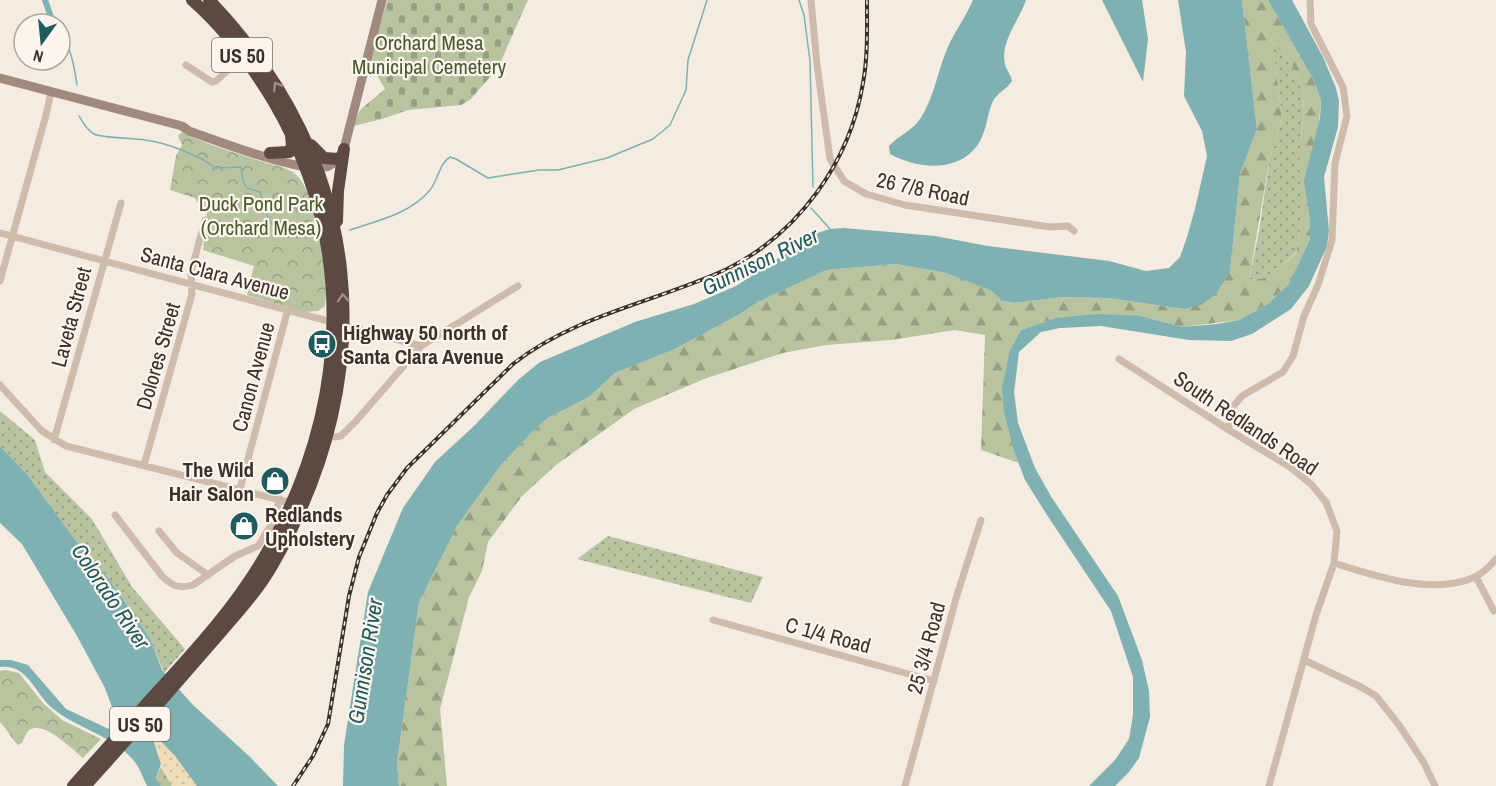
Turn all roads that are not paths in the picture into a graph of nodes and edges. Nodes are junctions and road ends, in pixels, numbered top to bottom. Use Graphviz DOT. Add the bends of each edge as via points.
graph roads {
  1 [pos="192,0"];
  2 [pos="209,0"];
  3 [pos="382,0"];
  4 [pos="812,0"];
  5 [pos="1310,0"];
  6 [pos="244,58"];
  7 [pos="186,65"];
  8 [pos="264,66"];
  9 [pos="0,78"];
  10 [pos="51,92"];
  11 [pos="182,126"];
  12 [pos="291,134"];
  13 [pos="304,137"];
  14 [pos="270,153"];
  15 [pos="341,154"];
  16 [pos="305,166"];
  17 [pos="121,203"];
  18 [pos="205,220"];
  19 [pos="1074,231"];
  20 [pos="0,233"];
  21 [pos="13,237"];
  22 [pos="336,237"];
  23 [pos="104,261"];
  24 [pos="0,281"];
  25 [pos="192,284"];
  26 [pos="518,286"];
  27 [pos="288,309"];
  28 [pos="339,323"];
  29 [pos="421,346"];
  30 [pos="1119,359"];
  31 [pos="0,385"];
  32 [pos="327,420"];
  33 [pos="1229,430"];
  34 [pos="328,436"];
  35 [pos="54,440"];
  36 [pos="144,465"];
  37 [pos="240,489"];
  38 [pos="306,500"];
  39 [pos="286,501"];
  40 [pos="115,515"];
  41 [pos="981,520"];
  42 [pos="159,531"];
  43 [pos="1496,559"];
  44 [pos="1334,563"];
  45 [pos="208,575"];
  46 [pos="1476,577"];
  47 [pos="241,611"];
  48 [pos="1494,611"];
  49 [pos="713,620"];
  50 [pos="219,629"];
  51 [pos="192,660"];
  52 [pos="1304,660"];
  53 [pos="934,681"];
  54 [pos="74,786"];
  55 [pos="85,786"];
  56 [pos="905,786"];
  57 [pos="1269,786"];
  58 [pos="1435,786"];
  1 -- 6 [label="highway, US 50"];
  2 -- 8 [label="highway, US 50"];
  3 -- 15 [label="main road"];
  4 -- 19 [label="street, 26 7/8 Road" via="830,159 844,181 866,194 905,205 1038,226 1068,226"];
  5 -- 33 [label="street" via="1311,24 1343,87 1347,116 1335,163 1332,240 1293,356 1283,372 1242,396 1231,410"];
  6 -- 7 [label="street" via="212,82"];
  6 -- 8 [label="street"];
  6 -- 12 [label="highway, US 50"];
  13 -- 8 [label="highway, US 50, one-way"];
  9 -- 10 [label="main road"];
  10 -- 11 [label="main road"];
  10 -- 21 [label="street"];
  11 -- 14 [label="main road" via="191,125"];
  11 -- 16 [label="main road" via="285,164"];
  12 -- 14 [label="highway" via="289,152"];
  12 -- 16 [label="highway, US 50"];
  13 -- 15 [label="highway" via="324,158"];
  13 -- 16 [label="highway, US 50"];
  14 -- 16 [label="main road"];
  15 -- 16 [label="main road" via="330,166"];
  15 -- 22 [label="highway"];
  16 -- 22 [label="highway, US 50" via="331,213"];
  16 -- 28 [label="highway, US 50" via="325,234"];
  17 -- 23 [label="street, Laveta Street"];
  18 -- 25 [label="street, Dolores Street" via="191,272"];
  20 -- 21 [label="street, Santa Clara Avenue"];
  21 -- 23 [label="street, Santa Clara Avenue"];
  21 -- 24 [label="street"];
  28 -- 22 [label="highway, US 50, one-way" via="343,295"];
  23 -- 25 [label="street, Santa Clara Avenue"];
  23 -- 35 [label="street, Laveta Street"];
  25 -- 27 [label="street, Santa Clara Avenue"];
  25 -- 36 [label="street, Dolores Street"];
  26 -- 29 [label="street"];
  27 -- 28 [label="street, Santa Clara Avenue"];
  27 -- 37 [label="street, Canon Avenue"];
  28 -- 29 [label="street, Santa Clara Avenue"];
  28 -- 32 [label="highway, US 50" via="341,366"];
  29 -- 34 [label="street" via="341,436"];
  30 -- 33 [label="street, South Redlands Road"];
  31 -- 35 [label="street"];
  32 -- 34 [label="highway, US 50"];
  32 -- 38 [label="highway" via="304,491"];
  32 -- 39 [label="highway, US 50"];
  33 -- 44 [label="street, South Redlands Road" via="1290,467 1326,502 1337,531"];
  34 -- 38 [label="highway, US 50"];
  35 -- 36 [label="street"];
  36 -- 37 [label="street"];
  37 -- 39 [label="street"];
  38 -- 47 [label="highway, US 50" via="272,566"];
  39 -- 45 [label="street" via="258,546"];
  39 -- 47 [label="highway" via="293,518"];
  39 -- 50 [label="highway, US 50" via="259,566"];
  40 -- 45 [label="street" via="171,584 185,588"];
  41 -- 53 [label="street, 25 3/4 Road"];
  42 -- 45 [label="street" via="177,553"];
  43 -- 46 [label="street"];
  44 -- 46 [label="street" via="1413,584 1460,582"];
  44 -- 52 [label="street, South Redlands Road"];
  46 -- 48 [label="street"];
  47 -- 50 [label="highway, US 50"];
  49 -- 53 [label="street, C 1/4 Road"];
  50 -- 51 [label="highway, US 50"];
  51 -- 54 [label="highway, US 50"];
  51 -- 55 [label="highway, US 50"];
  52 -- 57 [label="street, South Redlands Road"];
  52 -- 58 [label="street" via="1376,696 1399,725"];
  53 -- 56 [label="street, 25 3/4 Road"];
}
